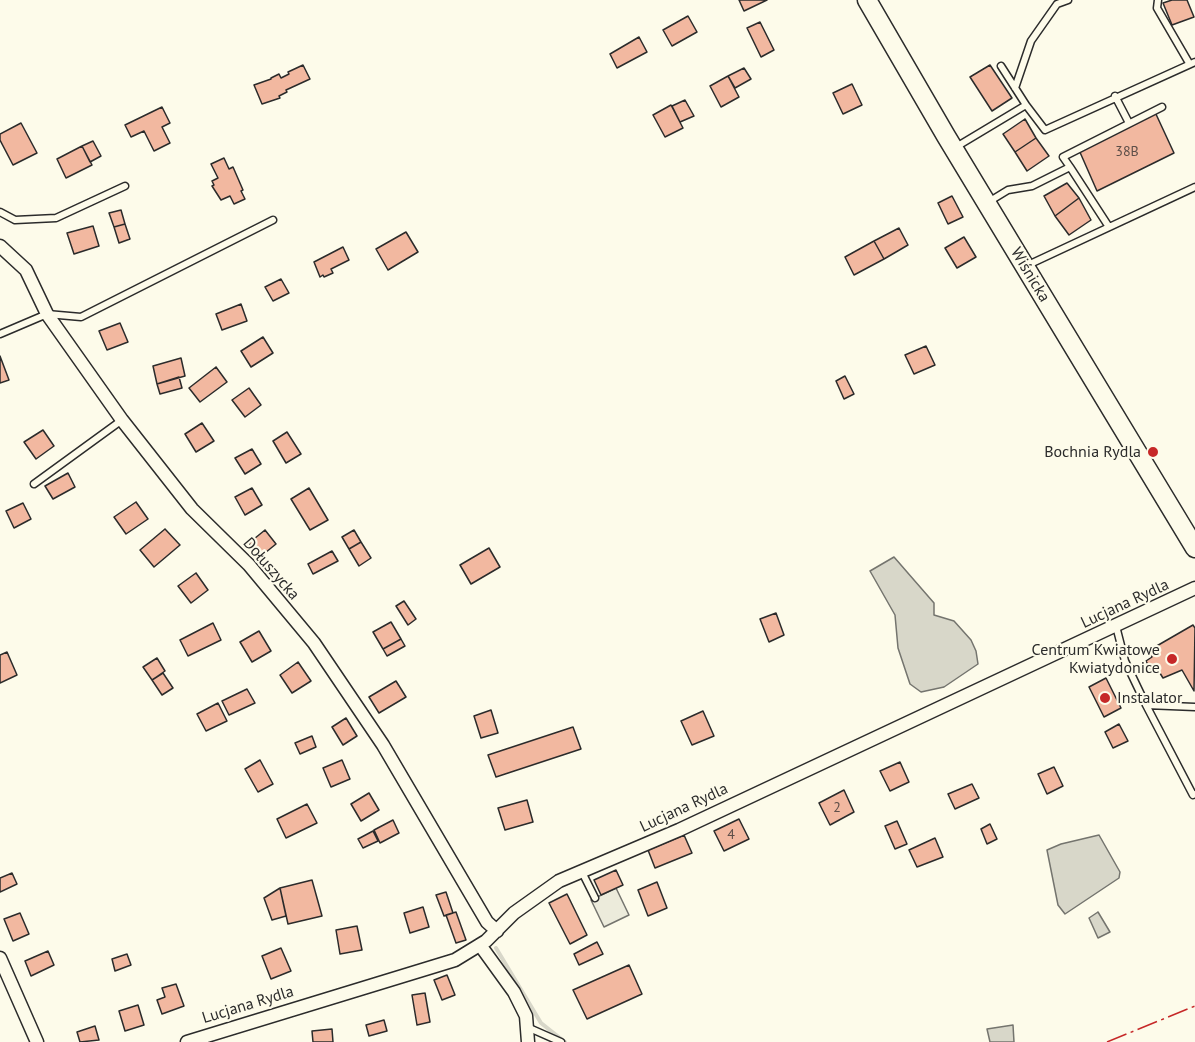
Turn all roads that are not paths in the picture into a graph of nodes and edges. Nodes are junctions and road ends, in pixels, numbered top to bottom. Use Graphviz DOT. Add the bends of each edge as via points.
graph roads {
  1 [pos="867,0"];
  2 [pos="1068,0"];
  3 [pos="1158,0"];
  4 [pos="1192,63"];
  5 [pos="1001,66"];
  6 [pos="1015,88"];
  7 [pos="1116,96"];
  8 [pos="1026,105"];
  9 [pos="1162,107"];
  10 [pos="1129,123"];
  11 [pos="953,148"];
  12 [pos="1070,167"];
  13 [pos="125,186"];
  14 [pos="1195,187"];
  15 [pos="987,203"];
  16 [pos="0,212"];
  17 [pos="273,220"];
  18 [pos="1109,227"];
  19 [pos="0,246"];
  20 [pos="1025,266"];
  21 [pos="48,314"];
  22 [pos="0,334"];
  23 [pos="122,420"];
  24 [pos="34,484"];
  25 [pos="1195,548"];
  26 [pos="1195,588"];
  27 [pos="1116,626"];
  28 [pos="1146,705"];
  29 [pos="1195,707"];
  30 [pos="1195,794"];
  31 [pos="582,872"];
  32 [pos="595,898"];
  33 [pos="497,931"];
  34 [pos="480,945"];
  35 [pos="0,958"];
  36 [pos="527,1027"];
  37 [pos="37,1042"];
  38 [pos="187,1042"];
  39 [pos="528,1042"];
  40 [pos="561,1042"];
  1 -- 11 [label="main road, Wiśnicka"];
  2 -- 6 [label="lane" via="1057,4 1031,41"];
  3 -- 4 [label="lane" via="1157,8"];
  4 -- 7 [label="lane"];
  5 -- 6 [label="lane"];
  6 -- 8 [label="lane"];
  7 -- 8 [label="lane" via="1045,130"];
  7 -- 10 [label="lane"];
  8 -- 11 [label="lane"];
  9 -- 10 [label="lane"];
  10 -- 12 [label="lane" via="1063,157"];
  11 -- 15 [label="main road, Wiśnicka"];
  12 -- 15 [label="lane" via="1032,186 1008,190"];
  12 -- 18 [label="lane"];
  13 -- 16 [label="lane" via="56,218 15,220"];
  14 -- 18 [label="lane"];
  15 -- 20 [label="main road, Wiśnicka"];
  17 -- 21 [label="lane" via="81,317"];
  18 -- 20 [label="lane"];
  19 -- 21 [label="street, Dołuszycka" via="26,270"];
  20 -- 25 [label="main road, Wiśnicka"];
  21 -- 22 [label="lane"];
  21 -- 23 [label="street, Dołuszycka"];
  23 -- 24 [label="lane"];
  23 -- 33 [label="street, Dołuszycka" via="192,509 249,565 314,643 383,745 487,922"];
  26 -- 27 [label="street, Lucjana Rydla"];
  27 -- 28 [label="lane" via="1125,661"];
  27 -- 31 [label="street, Lucjana Rydla"];
  28 -- 29 [label="lane"];
  28 -- 30 [label="lane"];
  31 -- 32 [label="lane"];
  31 -- 33 [label="street, Lucjana Rydla" via="559,881 514,913"];
  33 -- 34 [label="street, Lucjana Rydla"];
  34 -- 36 [label="street" via="513,992 526,1016"];
  34 -- 38 [label="street, Lucjana Rydla" via="455,960"];
  35 -- 37 [label="street"];
  36 -- 39 [label="street"];
  36 -- 40 [label="lane"];
}
